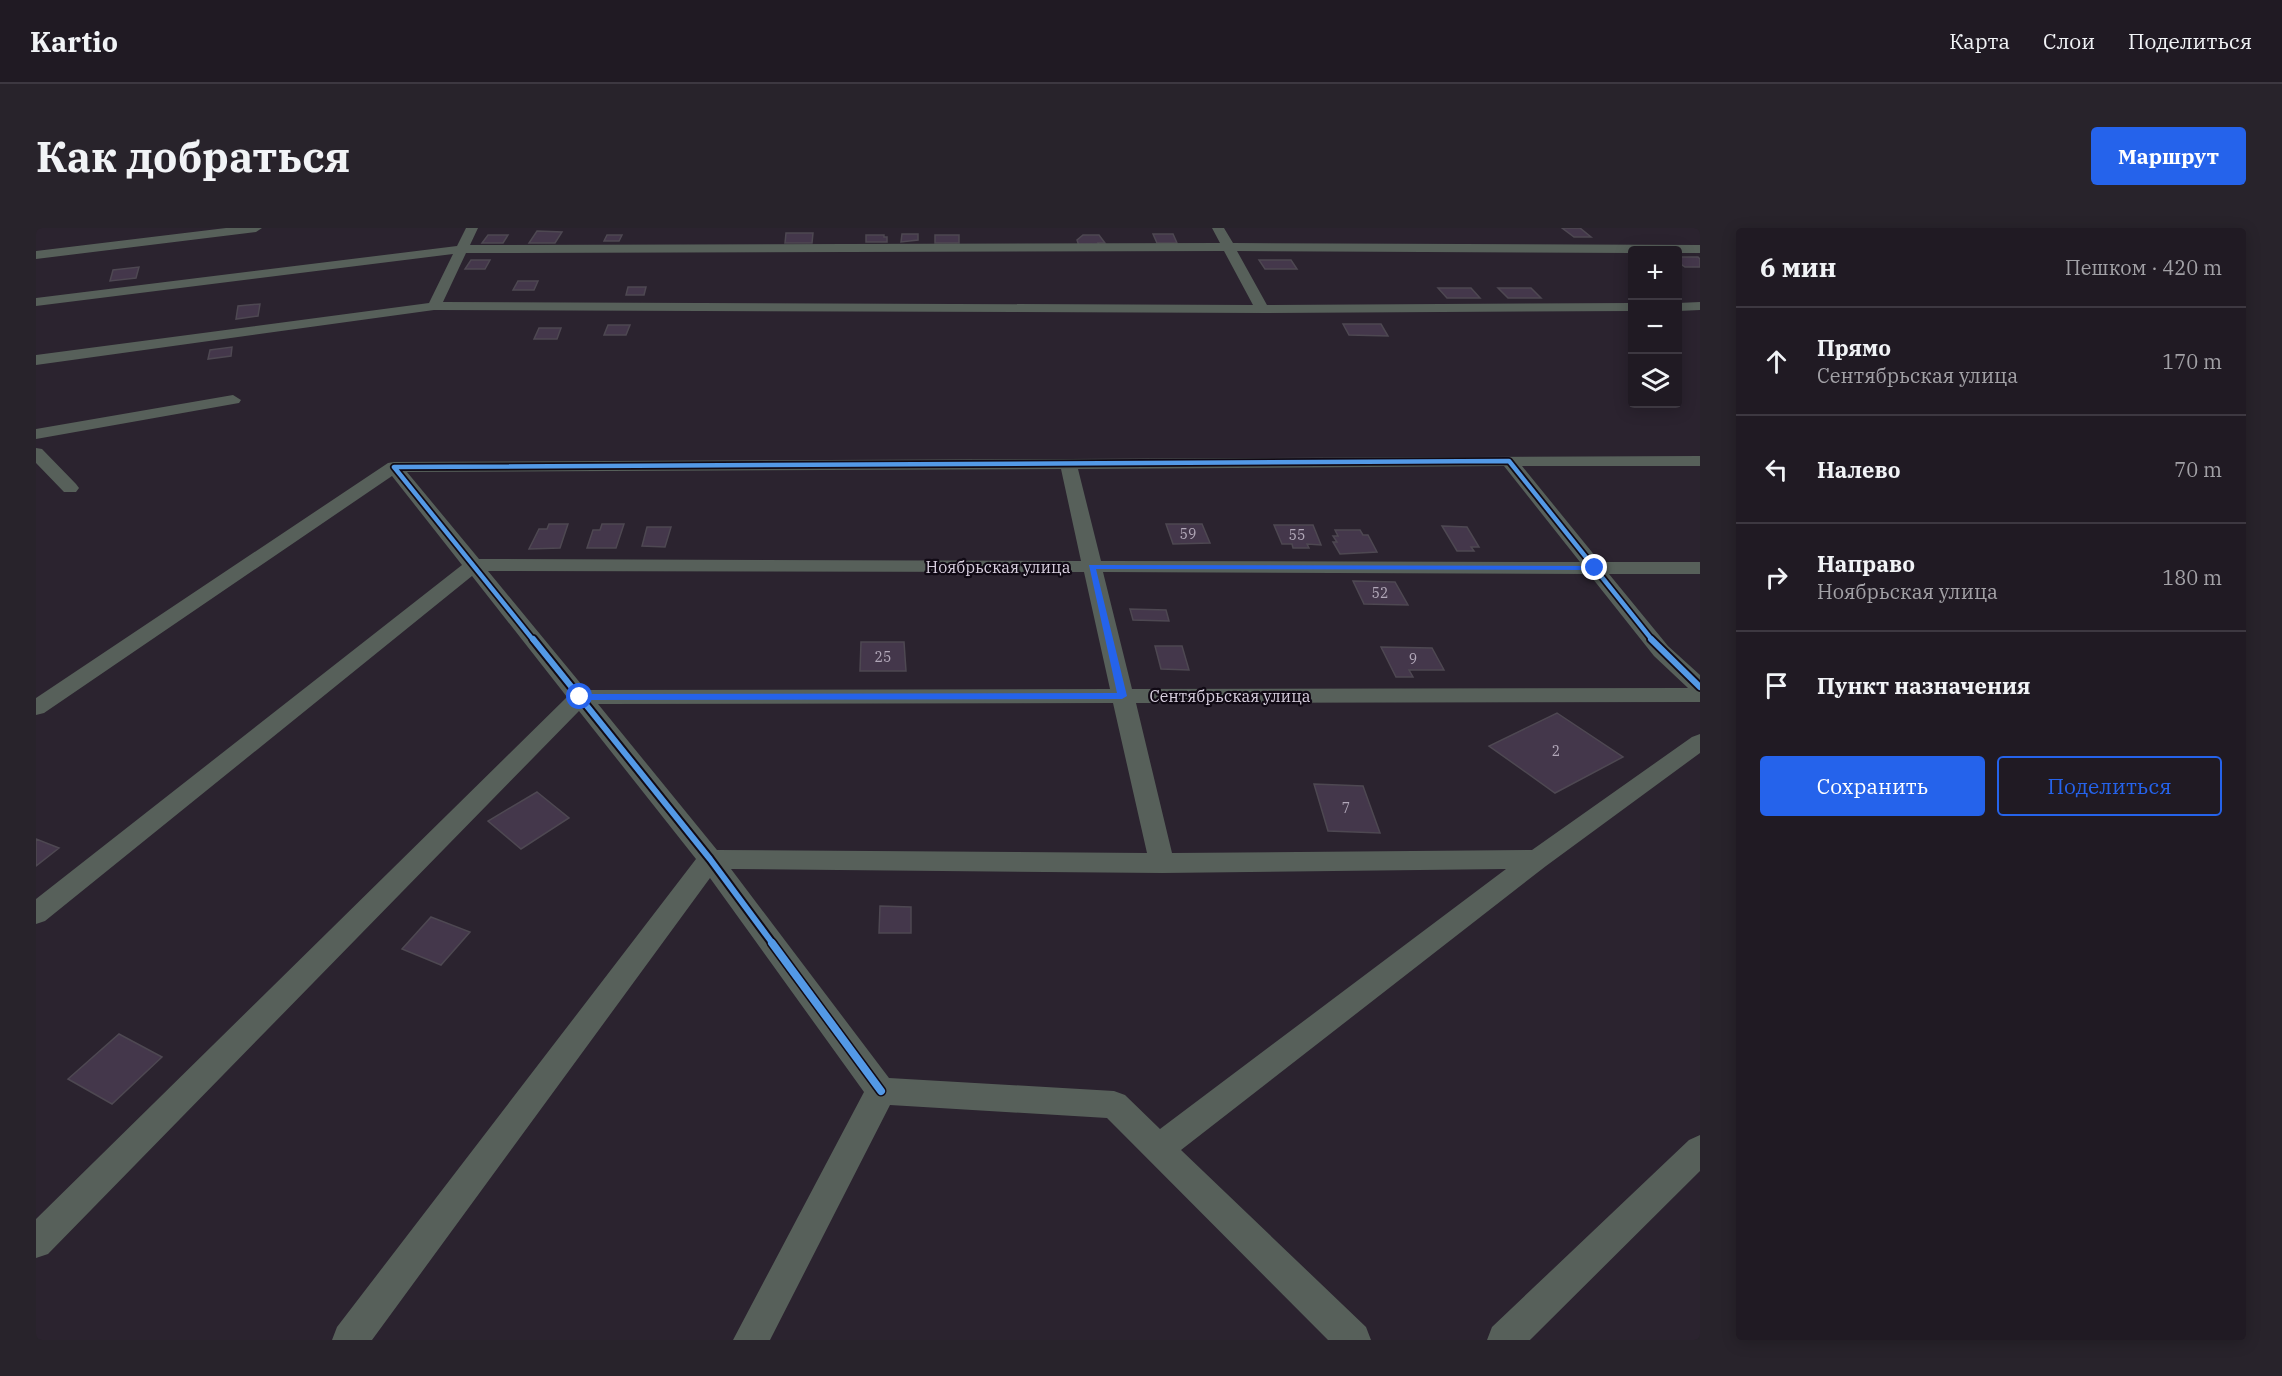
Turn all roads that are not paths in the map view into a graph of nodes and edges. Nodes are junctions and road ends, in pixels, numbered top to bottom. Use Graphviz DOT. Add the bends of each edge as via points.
graph roads {
  1 [pos="256,228"];
  2 [pos="472,228"];
  3 [pos="1218,228"];
  4 [pos="1229,247"];
  5 [pos="462,249"];
  6 [pos="1700,249"];
  7 [pos="36,255"];
  8 [pos="36,302"];
  9 [pos="434,306"];
  10 [pos="1700,306"];
  11 [pos="1628,307"];
  12 [pos="1682,307"];
  13 [pos="1262,309"];
  14 [pos="36,360"];
  15 [pos="233,400"];
  16 [pos="36,434"];
  17 [pos="36,453"];
  18 [pos="1509,461"];
  19 [pos="1700,461"];
  20 [pos="1068,463"];
  21 [pos="394,467"];
  22 [pos="70,488"];
  23 [pos="474,565"];
  24 [pos="1092,567"];
  25 [pos="1595,568"];
  26 [pos="1700,568"];
  27 [pos="1700,687"];
  28 [pos="1700,695"];
  29 [pos="1122,696"];
  30 [pos="580,697"];
  31 [pos="36,708"];
  32 [pos="1700,742"];
  33 [pos="710,859"];
  34 [pos="1537,859"];
  35 [pos="1162,863"];
  36 [pos="36,914"];
  37 [pos="881,1091"];
  38 [pos="1159,1148"];
  39 [pos="1700,1150"];
  40 [pos="36,1242"];
  41 [pos="350,1340"];
  42 [pos="750,1340"];
  43 [pos="1353,1340"];
  44 [pos="1505,1340"];
  1 -- 7 [label="street"];
  2 -- 5 [label="street"];
  3 -- 4 [label="street"];
  4 -- 5 [label="street"];
  4 -- 6 [label="street"];
  4 -- 13 [label="street"];
  5 -- 8 [label="street"];
  5 -- 9 [label="street"];
  9 -- 13 [label="street"];
  9 -- 14 [label="street"];
  10 -- 12 [label="street"];
  11 -- 13 [label="street"];
  15 -- 16 [label="street"];
  17 -- 22 [label="street"];
  18 -- 19 [label="street"];
  18 -- 20 [label="street"];
  18 -- 25 [label="street"];
  20 -- 21 [label="street"];
  20 -- 24 [label="street"];
  21 -- 23 [label="street"];
  21 -- 31 [label="street"];
  23 -- 24 [label="street, Ноябрьская улица"];
  23 -- 30 [label="street"];
  23 -- 36 [label="street"];
  24 -- 25 [label="street, Ноябрьская улица"];
  24 -- 29 [label="street"];
  25 -- 26 [label="street, Ноябрьская улица"];
  25 -- 27 [label="street" via="1661,651"];
  28 -- 29 [label="street, Сентябрьская улица"];
  29 -- 30 [label="street, Сентябрьская улица"];
  29 -- 35 [label="street"];
  30 -- 33 [label="street"];
  30 -- 40 [label="street"];
  32 -- 34 [label="street"];
  33 -- 35 [label="street"];
  33 -- 37 [label="street"];
  33 -- 41 [label="street"];
  34 -- 35 [label="street"];
  34 -- 38 [label="street"];
  37 -- 38 [label="street" via="1114,1104"];
  37 -- 42 [label="street"];
  38 -- 43 [label="street"];
  39 -- 44 [label="street"];
}
